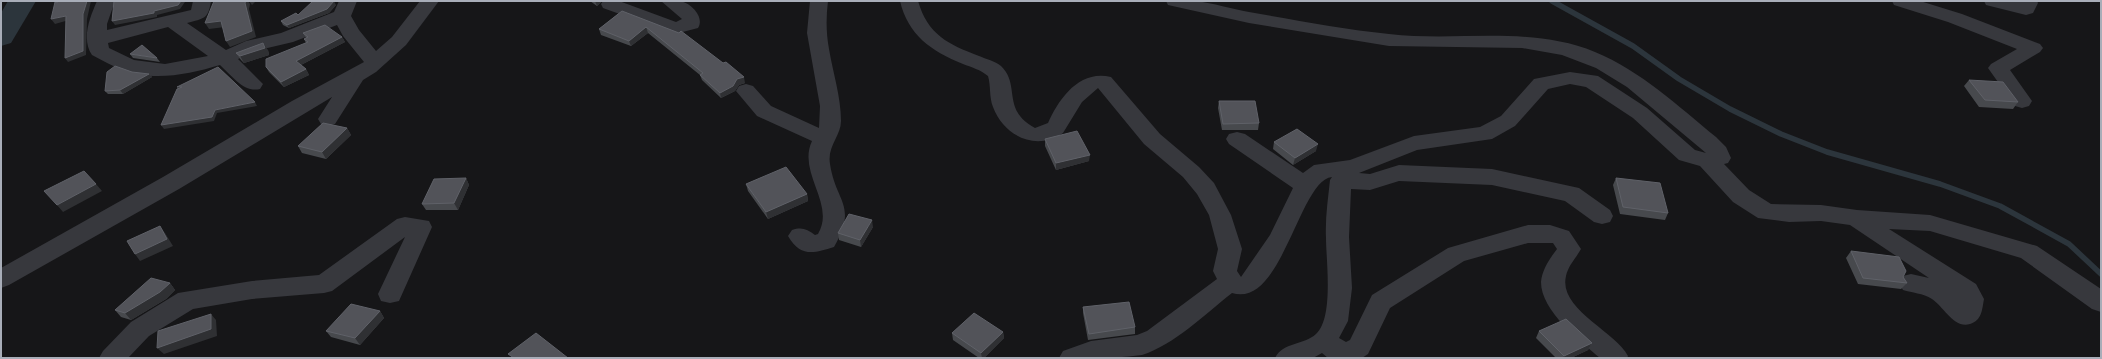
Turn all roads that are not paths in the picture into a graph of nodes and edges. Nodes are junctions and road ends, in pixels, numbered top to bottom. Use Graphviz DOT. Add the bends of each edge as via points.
graph roads {
  1 [pos="106,1"];
  2 [pos="202,1"];
  3 [pos="430,1"];
  4 [pos="670,1"];
  5 [pos="820,1"];
  6 [pos="909,1"];
  7 [pos="1175,1"];
  8 [pos="1901,1"];
  9 [pos="1993,1"];
  10 [pos="2026,1"];
  11 [pos="610,4"];
  12 [pos="345,9"];
  13 [pos="173,22"];
  14 [pos="98,40"];
  15 [pos="224,58"];
  16 [pos="375,63"];
  17 [pos="356,75"];
  18 [pos="253,84"];
  19 [pos="746,92"];
  20 [pos="2022,101"];
  21 [pos="328,118"];
  22 [pos="823,137"];
  23 [pos="1237,140"];
  24 [pos="1708,161"];
  25 [pos="1347,173"];
  26 [pos="1306,186"];
  27 [pos="1602,216"];
  28 [pos="1856,218"];
  29 [pos="800,236"];
  30 [pos="1,279"];
  31 [pos="1230,282"];
  32 [pos="1911,283"];
  33 [pos="390,294"];
  34 [pos="2101,302"];
  35 [pos="1325,341"];
  36 [pos="1615,356"];
  37 [pos="112,358"];
  38 [pos="1072,358"];
  39 [pos="1288,358"];
  1 -- 14 [label="street" via="97,24"];
  2 -- 13 [label="street" via="200,13"];
  3 -- 16 [label="street" via="399,41"];
  4 -- 11 [label="street" via="691,16 691,24 675,28"];
  5 -- 22 [label="street" via="816,17 819,56 831,123"];
  6 -- 31 [label="street" via="922,33 946,50 991,69 997,75 1003,107 1024,131 1035,135 1056,128 1073,98 1089,86 1099,81 1104,82 1152,138 1191,172 1206,189 1220,215 1230,249 1225,271"];
  7 -- 24 [label="street" via="1271,22 1409,42 1516,41 1551,45 1588,57 1622,75 1718,152 1720,158"];
  8 -- 20 [label="street" via="1955,18 2033,48 1998,68"];
  9 -- 10 [label="street" via="2026,9 2029,3"];
  12 -- 15 [label="street" via="286,38 253,45"];
  12 -- 16 [label="street" via="350,32"];
  13 -- 14 [label="street" via="121,31"];
  13 -- 15 [label="street"];
  14 -- 15 [label="street" via="99,51 130,66 165,70 195,66"];
  15 -- 18 [label="street"];
  16 -- 17 [label="street"];
  17 -- 21 [label="street"];
  17 -- 30 [label="street"];
  19 -- 22 [label="street" via="764,110"];
  22 -- 29 [label="street" via="818,150 819,165 836,216 832,234 826,241 811,245"];
  23 -- 26 [label="street"];
  24 -- 25 [label="street" via="1687,155 1640,113 1591,80 1570,78 1542,84 1508,121 1485,134 1414,143"];
  24 -- 28 [label="street" via="1741,196 1766,212 1821,213"];
  25 -- 26 [label="street" via="1322,170 1313,176"];
  25 -- 27 [label="street" via="1370,182 1399,173 1492,177 1571,194 1582,199 1589,209"];
  25 -- 35 [label="street" via="1337,237 1340,288 1336,321"];
  26 -- 31 [label="street" via="1280,238 1251,282 1238,286"];
  28 -- 32 [label="street" via="1967,291 1972,299 1969,314 1965,316 1942,292 1929,286"];
  28 -- 34 [label="street" via="1930,223 2029,252"];
  31 -- 38 [label="street" via="1156,338 1140,345 1091,351"];
  33 -- 37 [label="street" via="421,227 405,225 324,284 252,290 187,300 140,330"];
  35 -- 36 [label="street" via="1337,351 1349,353 1359,347 1381,302 1456,254 1528,234 1550,234 1561,238 1569,249 1555,272 1553,288 1569,315"];
  35 -- 39 [label="street"];
}
